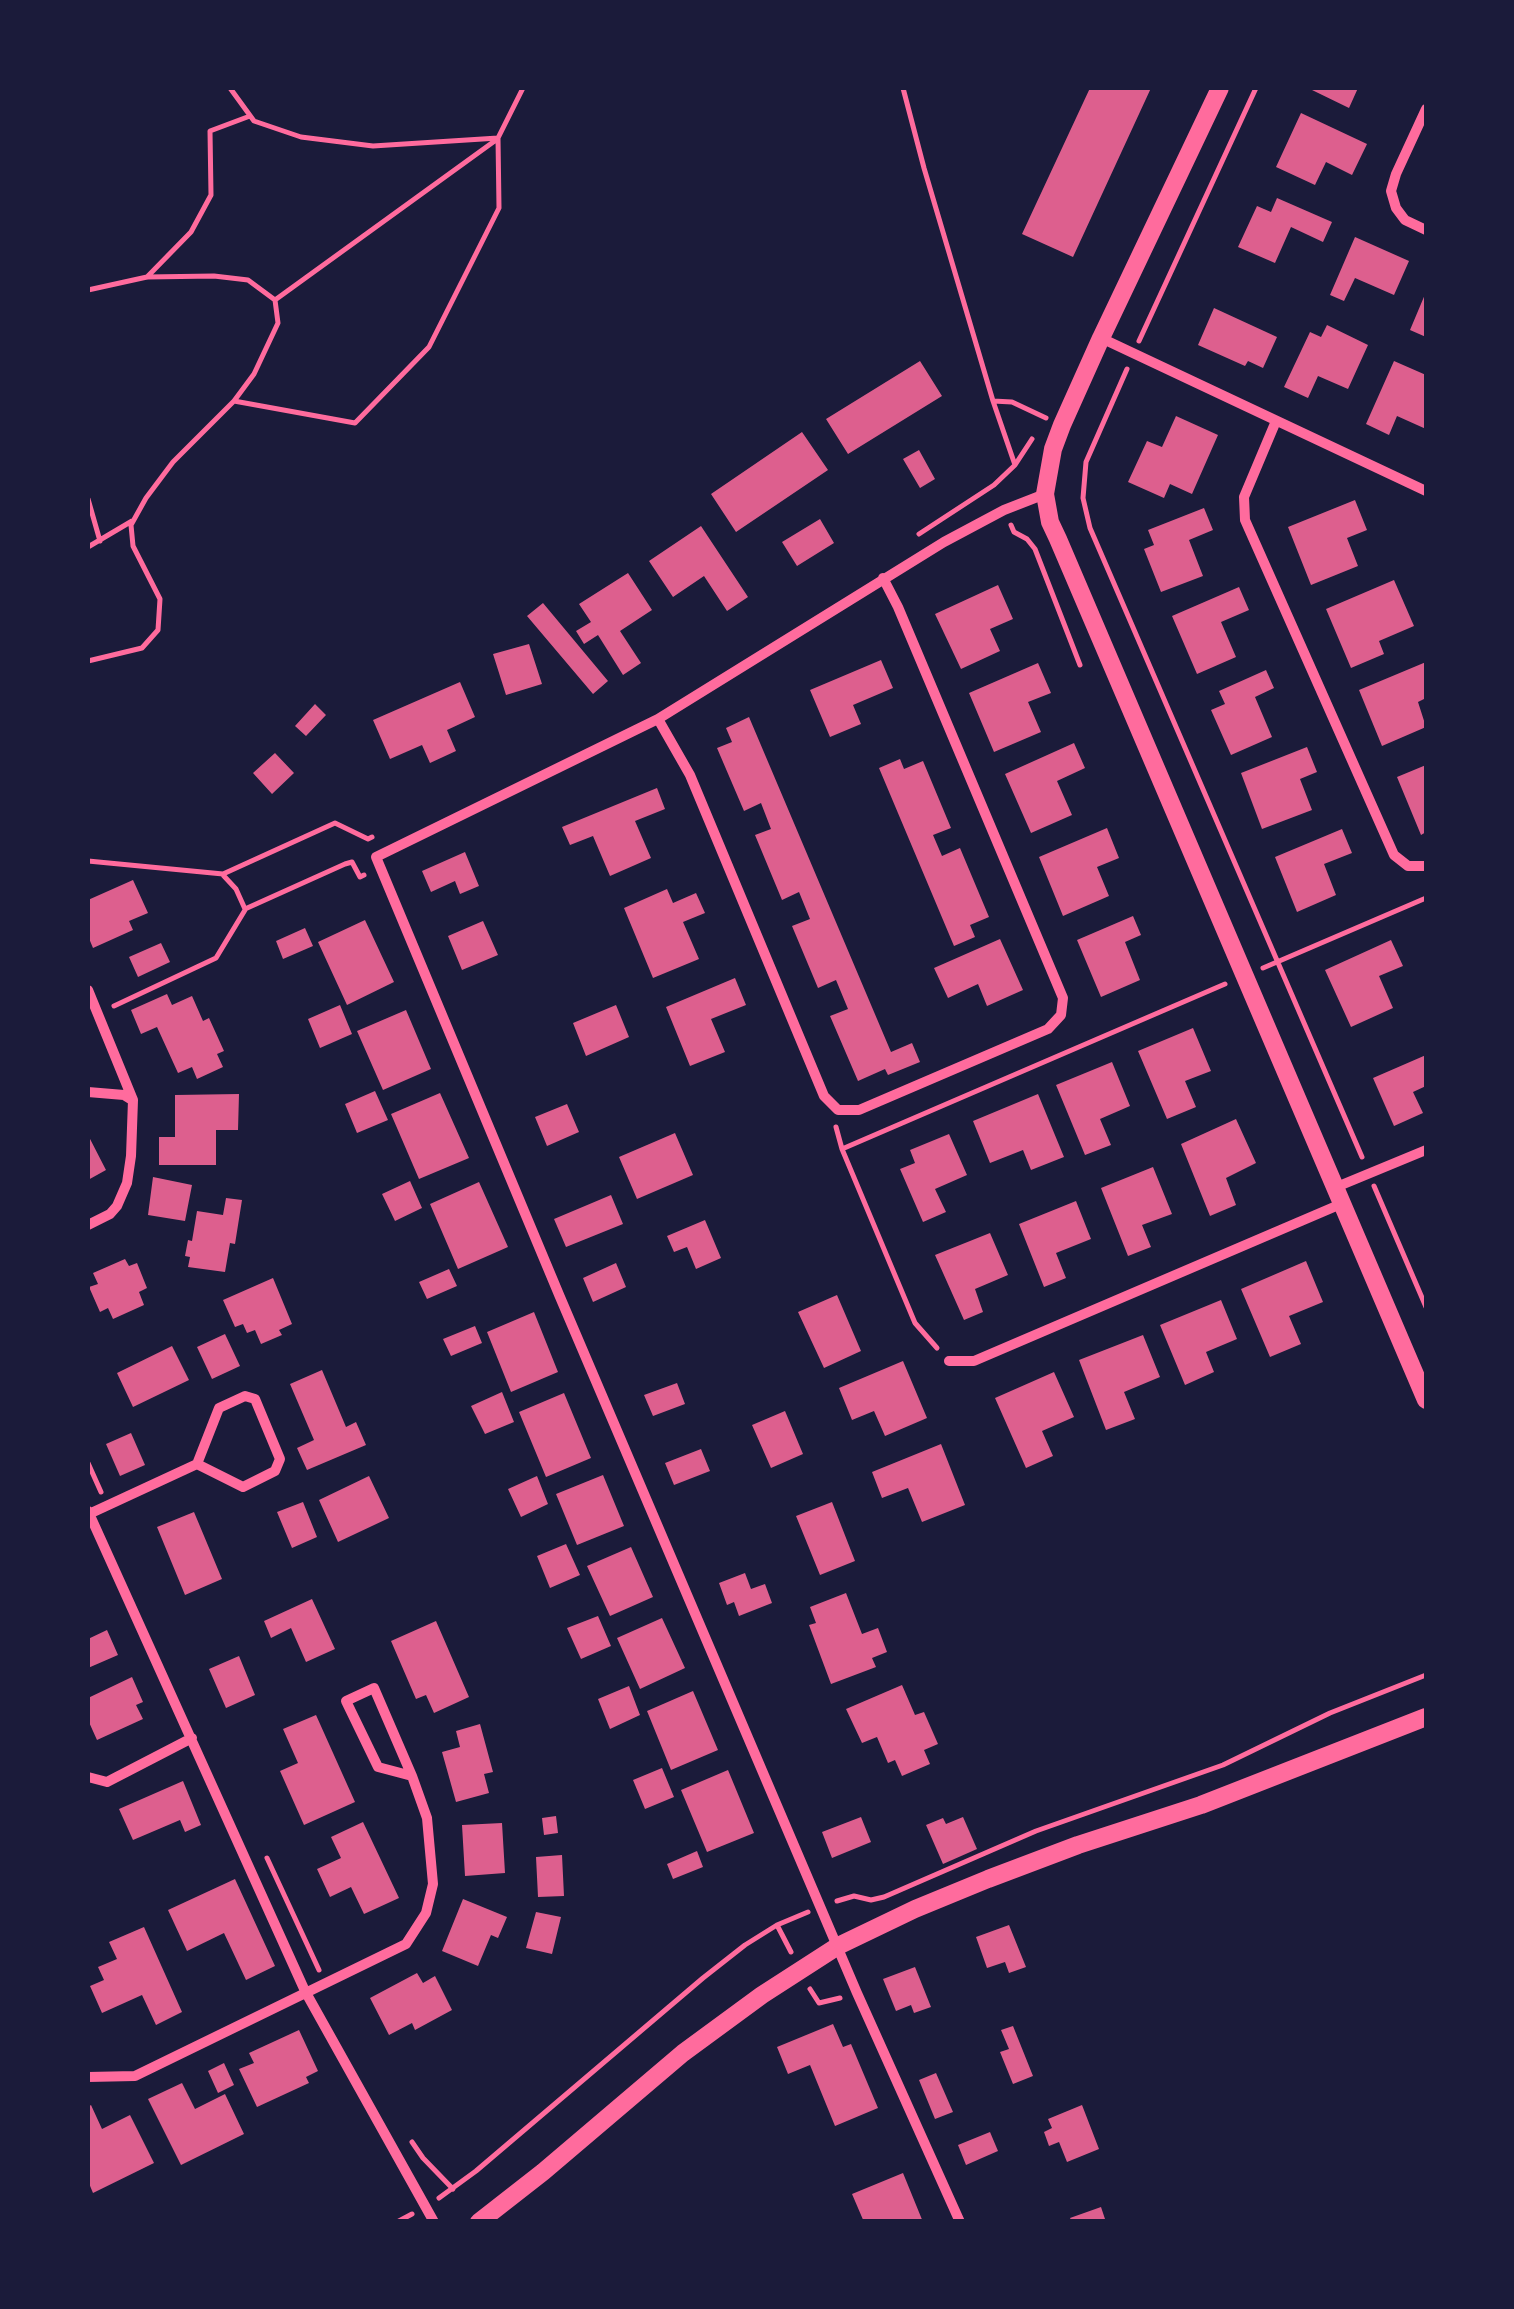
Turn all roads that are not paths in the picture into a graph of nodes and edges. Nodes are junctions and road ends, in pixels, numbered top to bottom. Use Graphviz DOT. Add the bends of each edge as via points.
graph roads {
  1 [pos="1220,88"];
  2 [pos="1426,109"];
  3 [pos="1426,230"];
  4 [pos="1100,338"];
  5 [pos="1276,422"];
  6 [pos="1426,491"];
  7 [pos="1045,494"];
  8 [pos="882,578"];
  9 [pos="658,719"];
  10 [pos="1426,866"];
  11 [pos="88,990"];
  12 [pos="88,1092"];
  13 [pos="133,1100"];
  14 [pos="1426,1150"];
  15 [pos="1338,1196"];
  16 [pos="88,1225"];
  17 [pos="950,1361"];
  18 [pos="1426,1400"];
  19 [pos="196,1464"];
  20 [pos="88,1512"];
  21 [pos="1426,1717"];
  22 [pos="192,1738"];
  23 [pos="412,1776"];
  24 [pos="88,1777"];
  25 [pos="838,1946"];
  26 [pos="305,1991"];
  27 [pos="88,2077"];
  28 [pos="434,2222"];
  29 [pos="478,2222"];
  30 [pos="960,2222"];
  1 -- 4 [label="street"];
  2 -- 3 [label="street" via="1391,191 1405,220"];
  4 -- 5 [label="street"];
  4 -- 7 [label="street" via="1053,449"];
  5 -- 6 [label="street"];
  5 -- 10 [label="street" via="1244,497 1246,520 1394,855 1408,866"];
  7 -- 8 [label="street"];
  7 -- 15 [label="street" via="1050,522"];
  8 -- 9 [label="street"];
  8 -- 9 [label="street" via="1063,998 1061,1015 1048,1030 859,1110 838,1110 824,1096 690,775"];
  9 -- 25 [label="street" via="376,856"];
  11 -- 13 [label="street"];
  12 -- 13 [label="street"];
  13 -- 16 [label="street" via="127,1182 110,1214"];
  14 -- 15 [label="street" via="1369,1174"];
  15 -- 17 [label="street" via="974,1361"];
  15 -- 18 [label="street"];
  19 -- 19 [label="street" via="220,1408 245,1396 256,1399 280,1459 275,1470 243,1487"];
  19 -- 20 [label="street"];
  20 -- 22 [label="street"];
  21 -- 25 [label="street" via="988,1879"];
  22 -- 24 [label="street" via="108,1782"];
  22 -- 26 [label="street"];
  23 -- 23 [label="street" via="374,1688 346,1701 378,1767"];
  23 -- 26 [label="street" via="427,1818 433,1884 426,1914 406,1944"];
  25 -- 29 [label="street" via="683,2053"];
  25 -- 30 [label="street"];
  26 -- 27 [label="street" via="134,2076"];
  26 -- 28 [label="street"];
}
